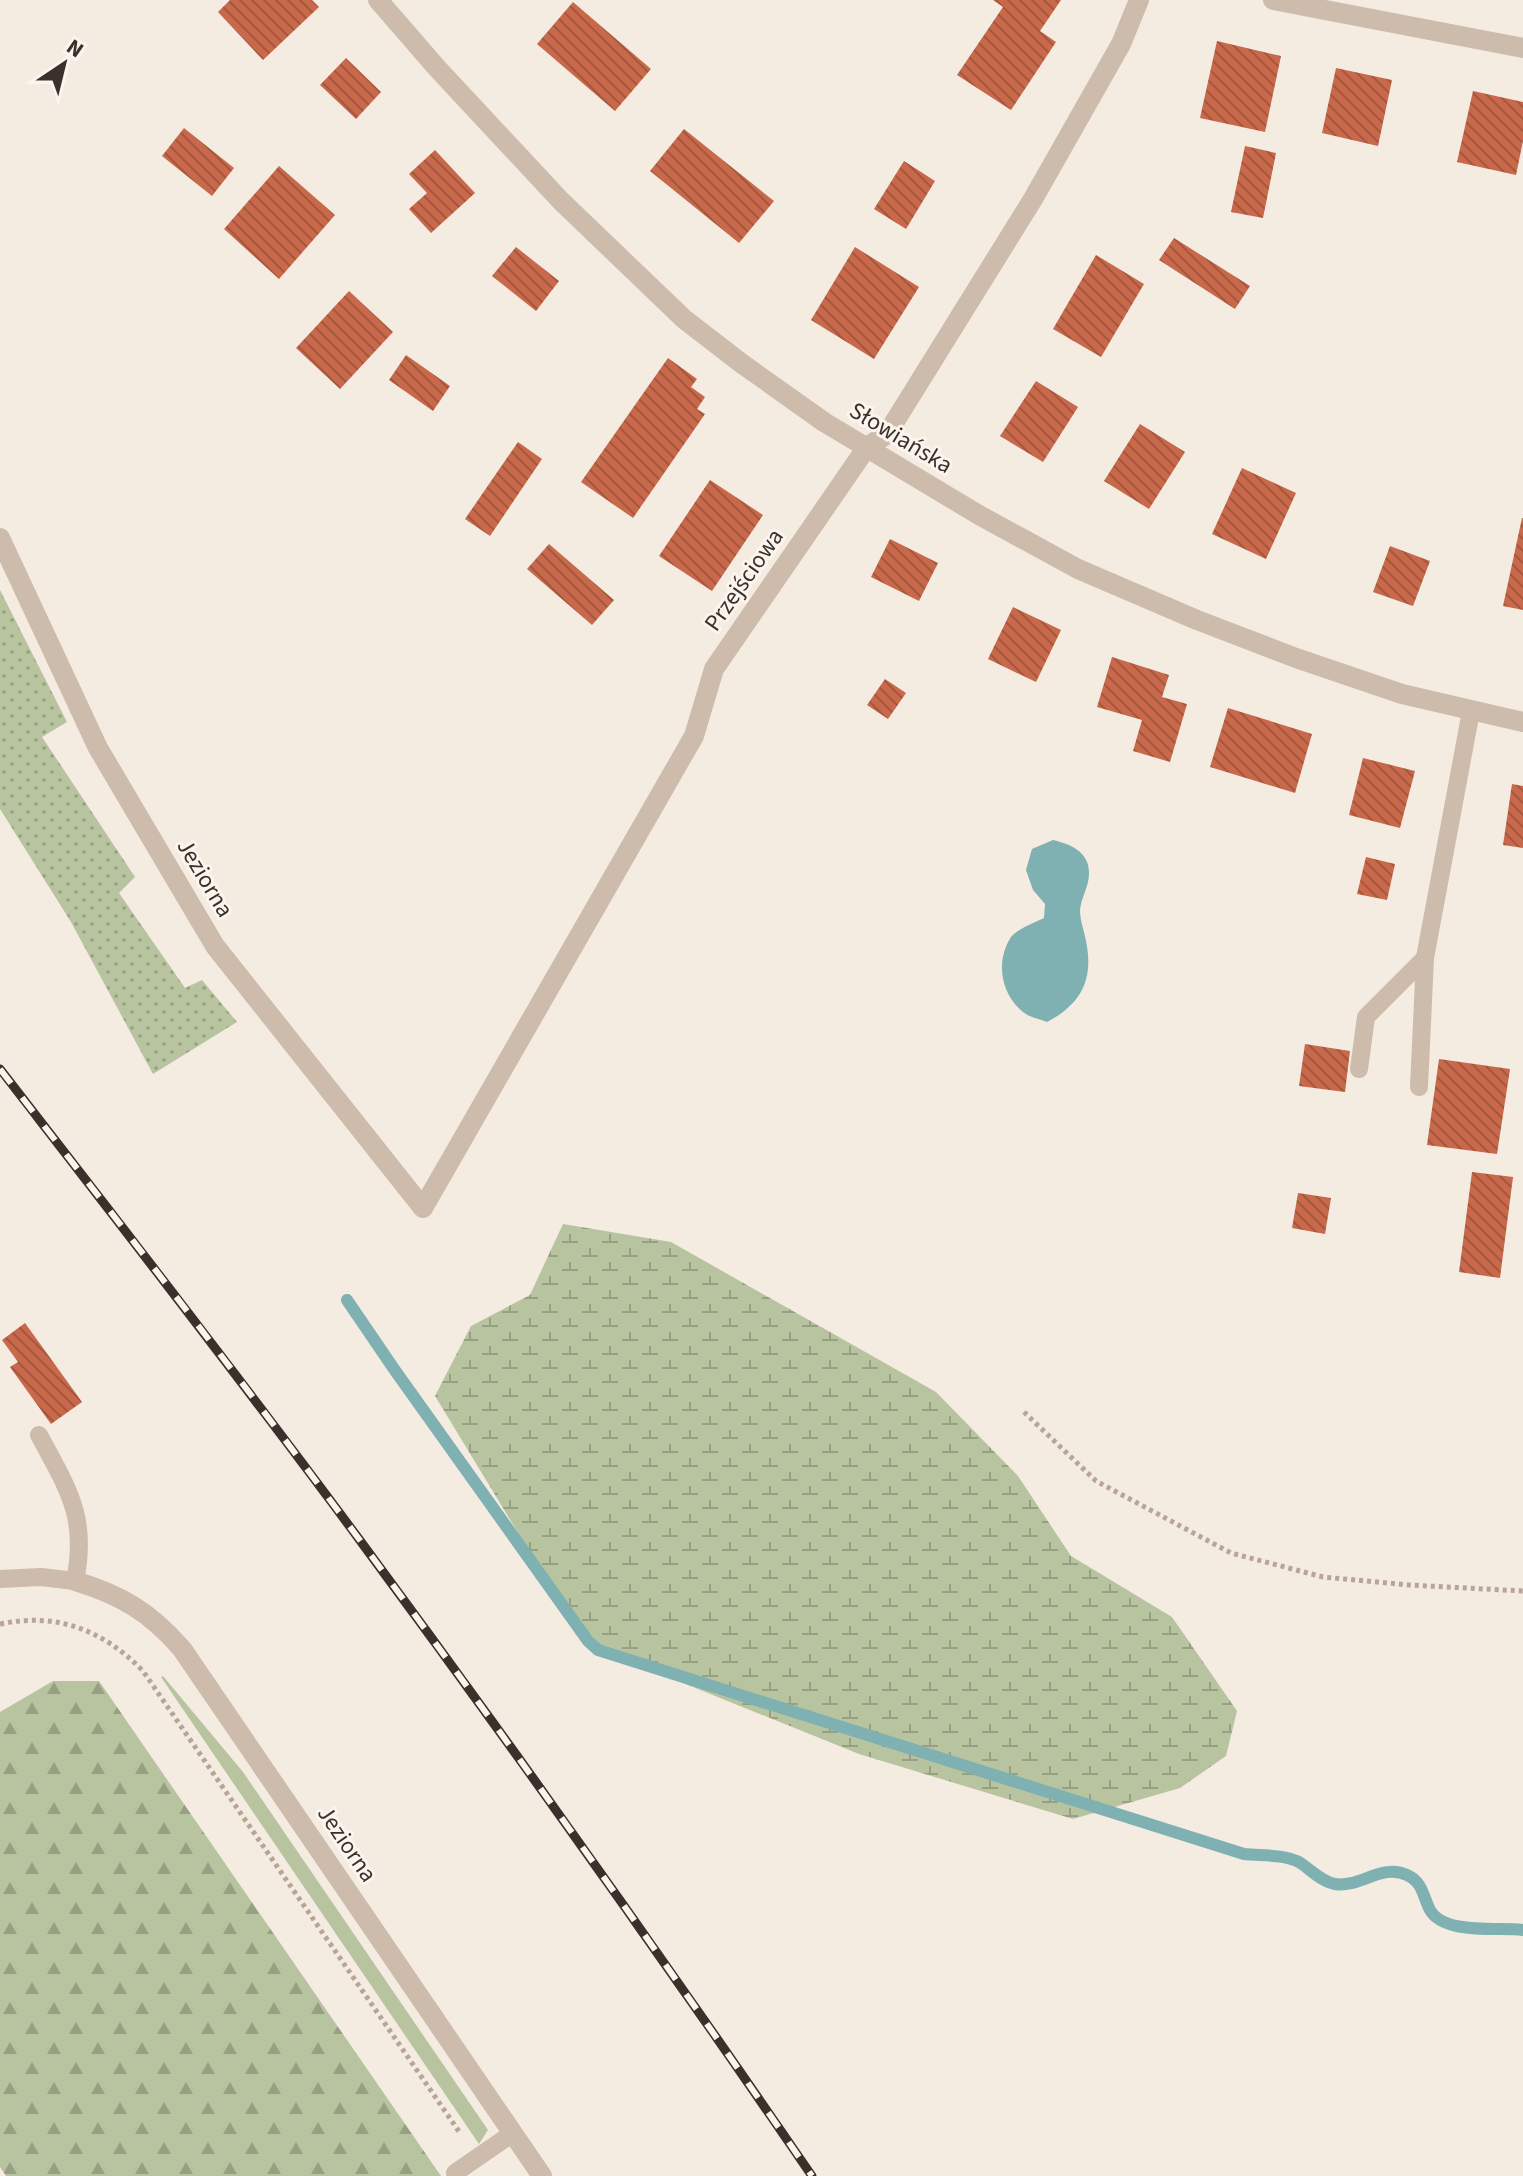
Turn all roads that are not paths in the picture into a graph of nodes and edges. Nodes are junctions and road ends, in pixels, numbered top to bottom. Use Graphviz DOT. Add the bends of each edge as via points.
graph roads {
  1 [pos="378,0"];
  2 [pos="1139,0"];
  3 [pos="1273,0"];
  4 [pos="1523,48"];
  5 [pos="867,447"];
  6 [pos="0,538"];
  7 [pos="1471,711"];
  8 [pos="1523,722"];
  9 [pos="1425,958"];
  10 [pos="1359,1069"];
  11 [pos="1419,1087"];
  12 [pos="423,1208"];
  13 [pos="39,1435"];
  14 [pos="0,1579"];
  15 [pos="75,1581"];
  16 [pos="513,2133"];
  17 [pos="455,2173"];
  18 [pos="542,2176"];
  1 -- 5 [label="street, Słowiańska" via="561,201 684,319 824,422"];
  2 -- 5 [label="street, Przejściowa" via="1121,44 1025,212 887,434"];
  3 -- 4 [label="street"];
  5 -- 7 [label="street, Słowiańska" via="1078,569 1296,658"];
  5 -- 12 [label="street, Przejściowa" via="714,669 694,736"];
  6 -- 12 [label="street, Jeziorna" via="98,748 215,946"];
  7 -- 8 [label="street, Słowiańska"];
  7 -- 9 [label="lane"];
  9 -- 10 [label="lane" via="1366,1017"];
  9 -- 11 [label="lane"];
  13 -- 15 [label="lane" via="74,1504 80,1534"];
  14 -- 15 [label="lane"];
  15 -- 16 [label="street, Jeziorna" via="125,1600 182,1649"];
  16 -- 17 [label="lane"];
  16 -- 18 [label="street, Jeziorna"];
}
